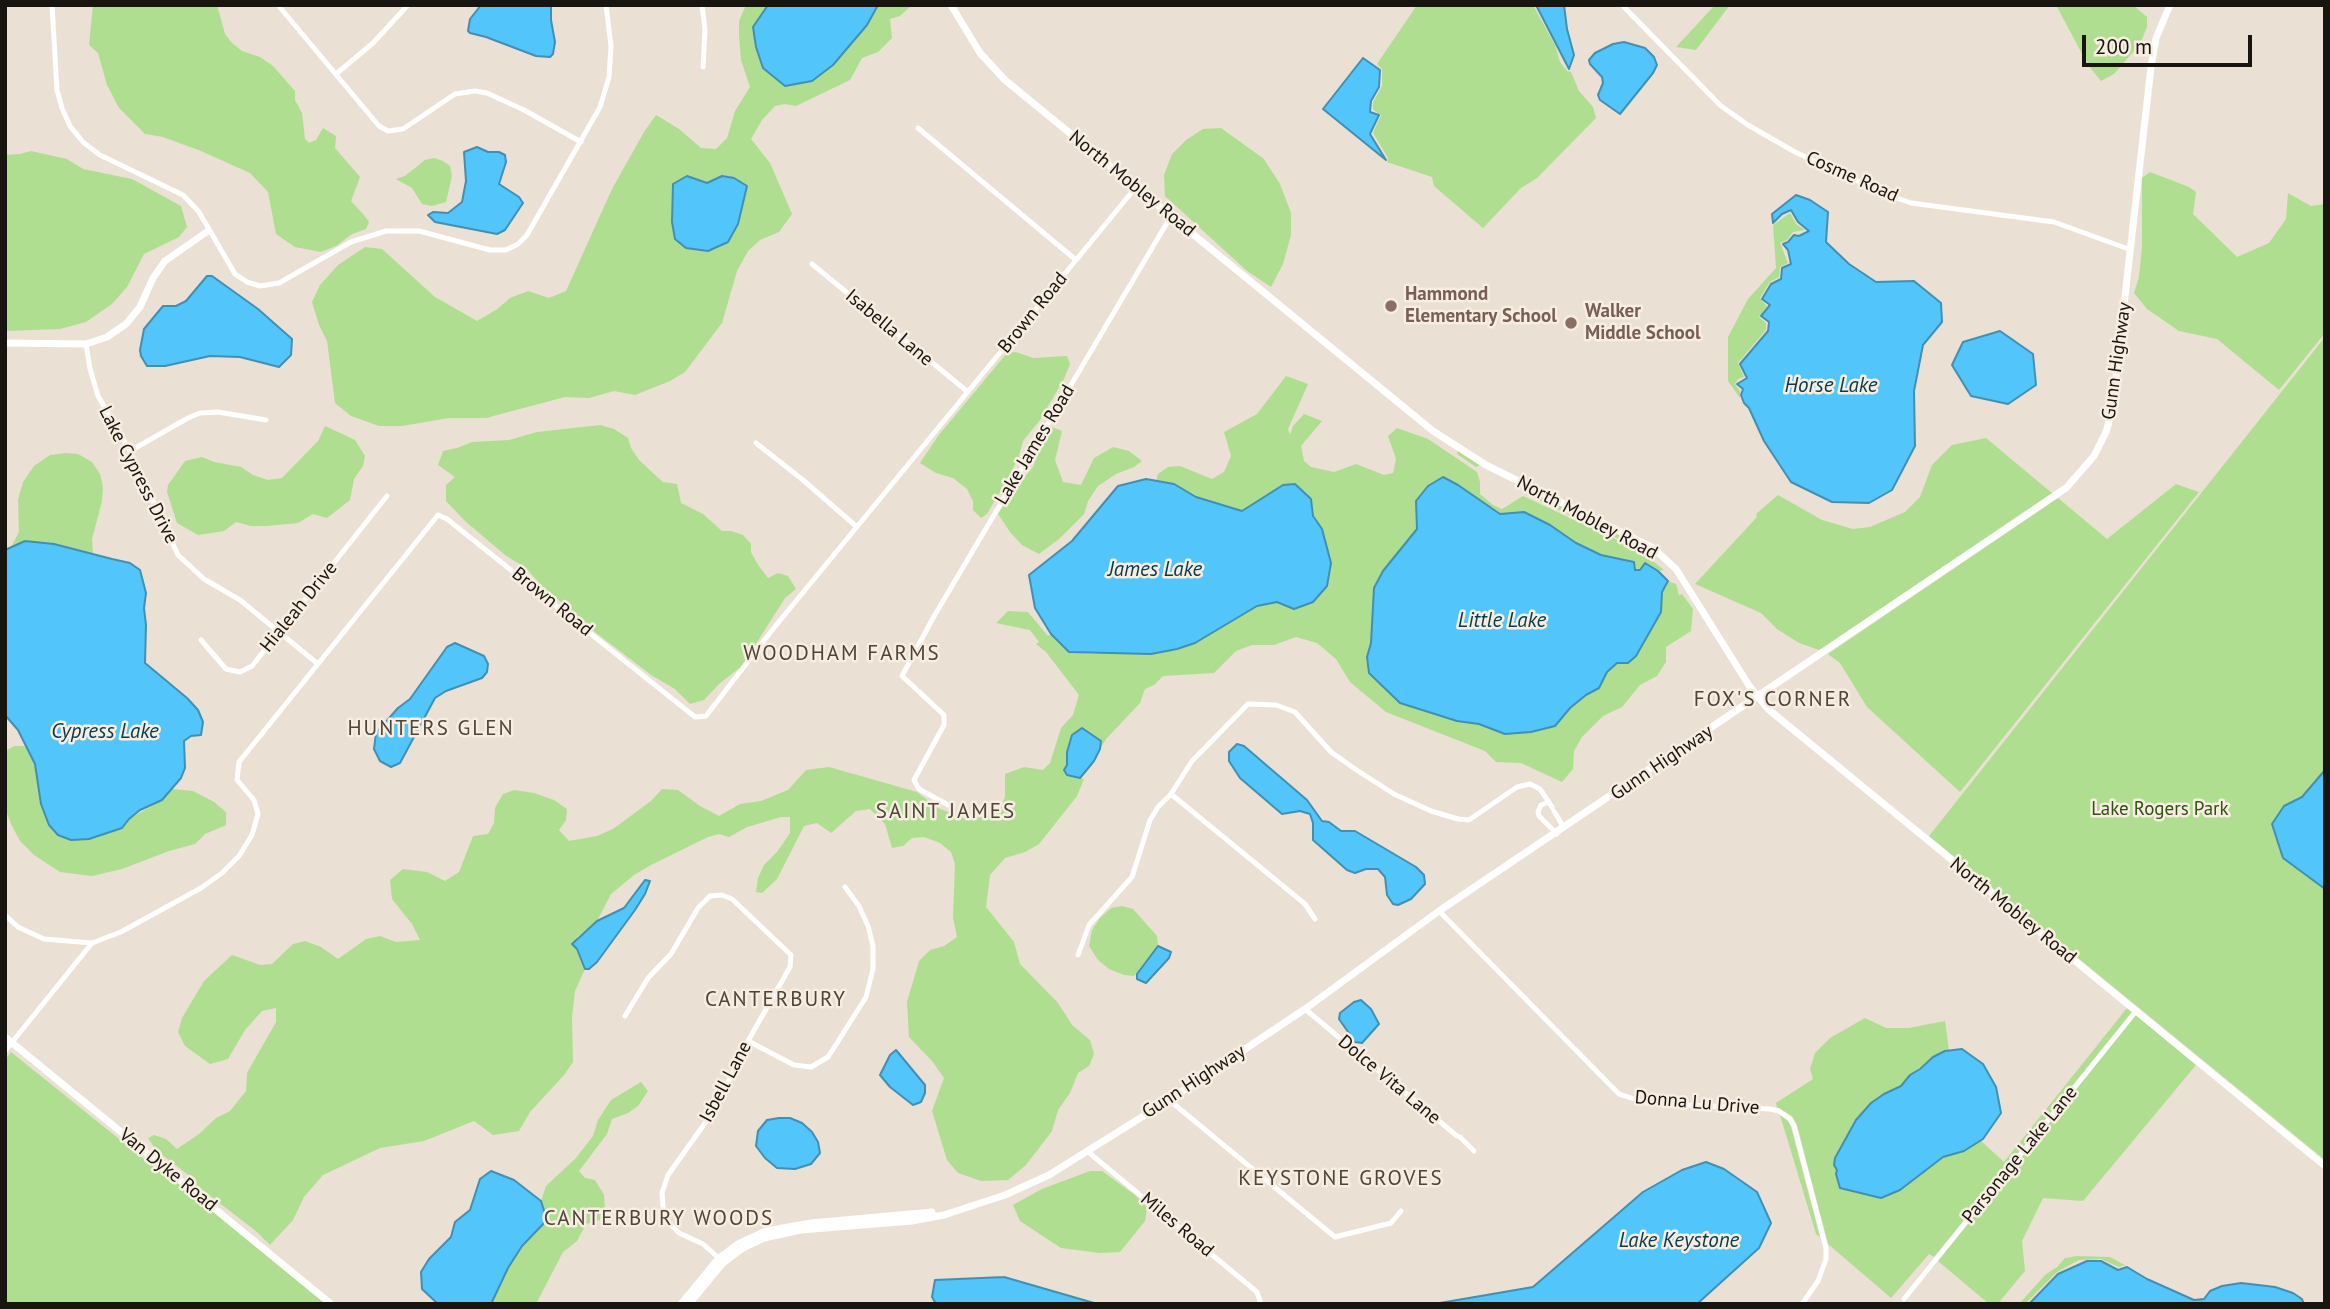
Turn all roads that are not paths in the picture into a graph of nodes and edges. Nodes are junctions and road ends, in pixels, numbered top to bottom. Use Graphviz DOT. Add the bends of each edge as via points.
graph roads {
  1 [pos="52,5"];
  2 [pos="278,5"];
  3 [pos="408,5"];
  4 [pos="606,5"];
  5 [pos="702,5"];
  6 [pos="951,5"];
  7 [pos="1622,5"];
  8 [pos="2170,5"];
  9 [pos="703,67"];
  10 [pos="336,74"];
  11 [pos="918,128"];
  12 [pos="581,142"];
  13 [pos="1136,187"];
  14 [pos="1171,216"];
  15 [pos="208,231"];
  16 [pos="2131,250"];
  17 [pos="1076,260"];
  18 [pos="812,264"];
  19 [pos="5,343"];
  20 [pos="86,344"];
  21 [pos="968,392"];
  22 [pos="266,421"];
  23 [pos="756,443"];
  24 [pos="130,451"];
  25 [pos="387,496"];
  26 [pos="857,527"];
  27 [pos="278,633"];
  28 [pos="201,640"];
  29 [pos="318,664"];
  30 [pos="1757,698"];
  31 [pos="1171,794"];
  32 [pos="948,805"];
  33 [pos="1552,807"];
  34 [pos="1564,828"];
  35 [pos="1557,834"];
  36 [pos="845,887"];
  37 [pos="1439,911"];
  38 [pos="5,915"];
  39 [pos="1315,919"];
  40 [pos="92,943"];
  41 [pos="1078,955"];
  42 [pos="1305,1009"];
  43 [pos="2136,1011"];
  44 [pos="625,1016"];
  45 [pos="9,1039"];
  46 [pos="748,1041"];
  47 [pos="5,1051"];
  48 [pos="1168,1100"];
  49 [pos="1474,1150"];
  50 [pos="1087,1151"];
  51 [pos="2325,1166"];
  52 [pos="1401,1211"];
  53 [pos="721,1260"];
  54 [pos="1904,1299"];
  55 [pos="331,1304"];
  56 [pos="681,1304"];
  57 [pos="689,1304"];
  58 [pos="1261,1304"];
  59 [pos="1802,1304"];
  1 -- 15 [label="street" via="57,90 70,126 100,155 183,195"];
  2 -- 10 [label="street"];
  3 -- 10 [label="street"];
  4 -- 12 [label="street" via="610,77"];
  5 -- 9 [label="street"];
  6 -- 13 [label="main road, North Mobley Road" via="980,53 1005,79"];
  7 -- 16 [label="street, Cosme Road" via="1721,106 1795,152 1911,203 2054,222"];
  8 -- 16 [label="main road, Gunn Highway" via="2152,58"];
  10 -- 12 [label="street" via="388,131 402,129 455,94 475,91 524,110"];
  11 -- 17 [label="street"];
  12 -- 15 [label="street" via="527,235 506,250 419,231 386,231 351,242 279,283 260,286 235,274"];
  13 -- 14 [label="main road, North Mobley Road"];
  13 -- 17 [label="street, Brown Road"];
  14 -- 30 [label="main road, North Mobley Road" via="1433,431 1486,465 1653,548 1676,569"];
  14 -- 32 [label="street, Lake James Road" via="902,676 944,715 944,725 914,780 919,789"];
  15 -- 20 [label="main road" via="165,261 126,324"];
  16 -- 30 [label="main road, Gunn Highway" via="2112,411 2102,442 2083,471 2062,492"];
  17 -- 21 [label="street, Brown Road"];
  18 -- 21 [label="street, Isabella Lane"];
  19 -- 20 [label="main road"];
  20 -- 24 [label="street, Lake Cypress Drive" via="99,396"];
  21 -- 26 [label="street, Brown Road"];
  22 -- 24 [label="street" via="200,413"];
  23 -- 26 [label="street"];
  24 -- 27 [label="street, Lake Cypress Drive" via="178,555"];
  25 -- 27 [label="street, Hialeah Drive"];
  26 -- 29 [label="street, Brown Road" via="706,716 695,717 438,515"];
  27 -- 28 [label="street, Hialeah Drive" via="252,666 240,672 226,669"];
  27 -- 29 [label="street, Lake Cypress Drive"];
  29 -- 40 [label="street, Brown Road" via="239,762 237,780 254,800 258,814 239,856 201,888"];
  30 -- 34 [label="main road, Gunn Highway"];
  30 -- 43 [label="main road, North Mobley Road"];
  31 -- 33 [label="street" via="1192,761 1248,704 1276,705 1295,712 1331,752 1354,769 1431,811 1469,820 1517,787 1530,784 1540,789"];
  31 -- 39 [label="street" via="1306,904"];
  31 -- 41 [label="street" via="1150,820 1132,877 1089,925"];
  33 -- 34 [label="street"];
  33 -- 35 [label="street" via="1541,805 1538,812"];
  34 -- 35 [label="main road, Gunn Highway"];
  35 -- 37 [label="main road, Gunn Highway"];
  36 -- 46 [label="street" via="859,906 873,946 866,997 828,1057 811,1067 794,1065"];
  37 -- 42 [label="main road, Gunn Highway"];
  37 -- 59 [label="street, Donna Lu Drive" via="1619,1094 1646,1102 1770,1109 1790,1119 1826,1248 1818,1281"];
  38 -- 40 [label="street" via="44,939"];
  40 -- 45 [label="street, Brown Road"];
  42 -- 48 [label="main road, Gunn Highway"];
  42 -- 49 [label="street, Dolce Vita Lane"];
  43 -- 51 [label="main road, North Mobley Road"];
  43 -- 54 [label="street, Parsonage Lake Lane"];
  44 -- 46 [label="street, Isbell Lane" via="698,908 710,896 722,895 732,899 791,955 790,967"];
  45 -- 47 [label="street, Brown Road"];
  45 -- 55 [label="main road, Van Dyke Road"];
  46 -- 53 [label="street, Isbell Lane" via="715,1109 668,1175 662,1193 668,1222"];
  48 -- 50 [label="main road, Gunn Highway"];
  48 -- 52 [label="street" via="1335,1237 1391,1223"];
  50 -- 53 [label="main road, Gunn Highway" via="1026,1187 971,1206 779,1227 752,1236"];
  50 -- 58 [label="street, Miles Road" via="1257,1292"];
  53 -- 56 [label="main road, Gunn Highway"];
  53 -- 57 [label="main road, Gunn Highway"];
}
